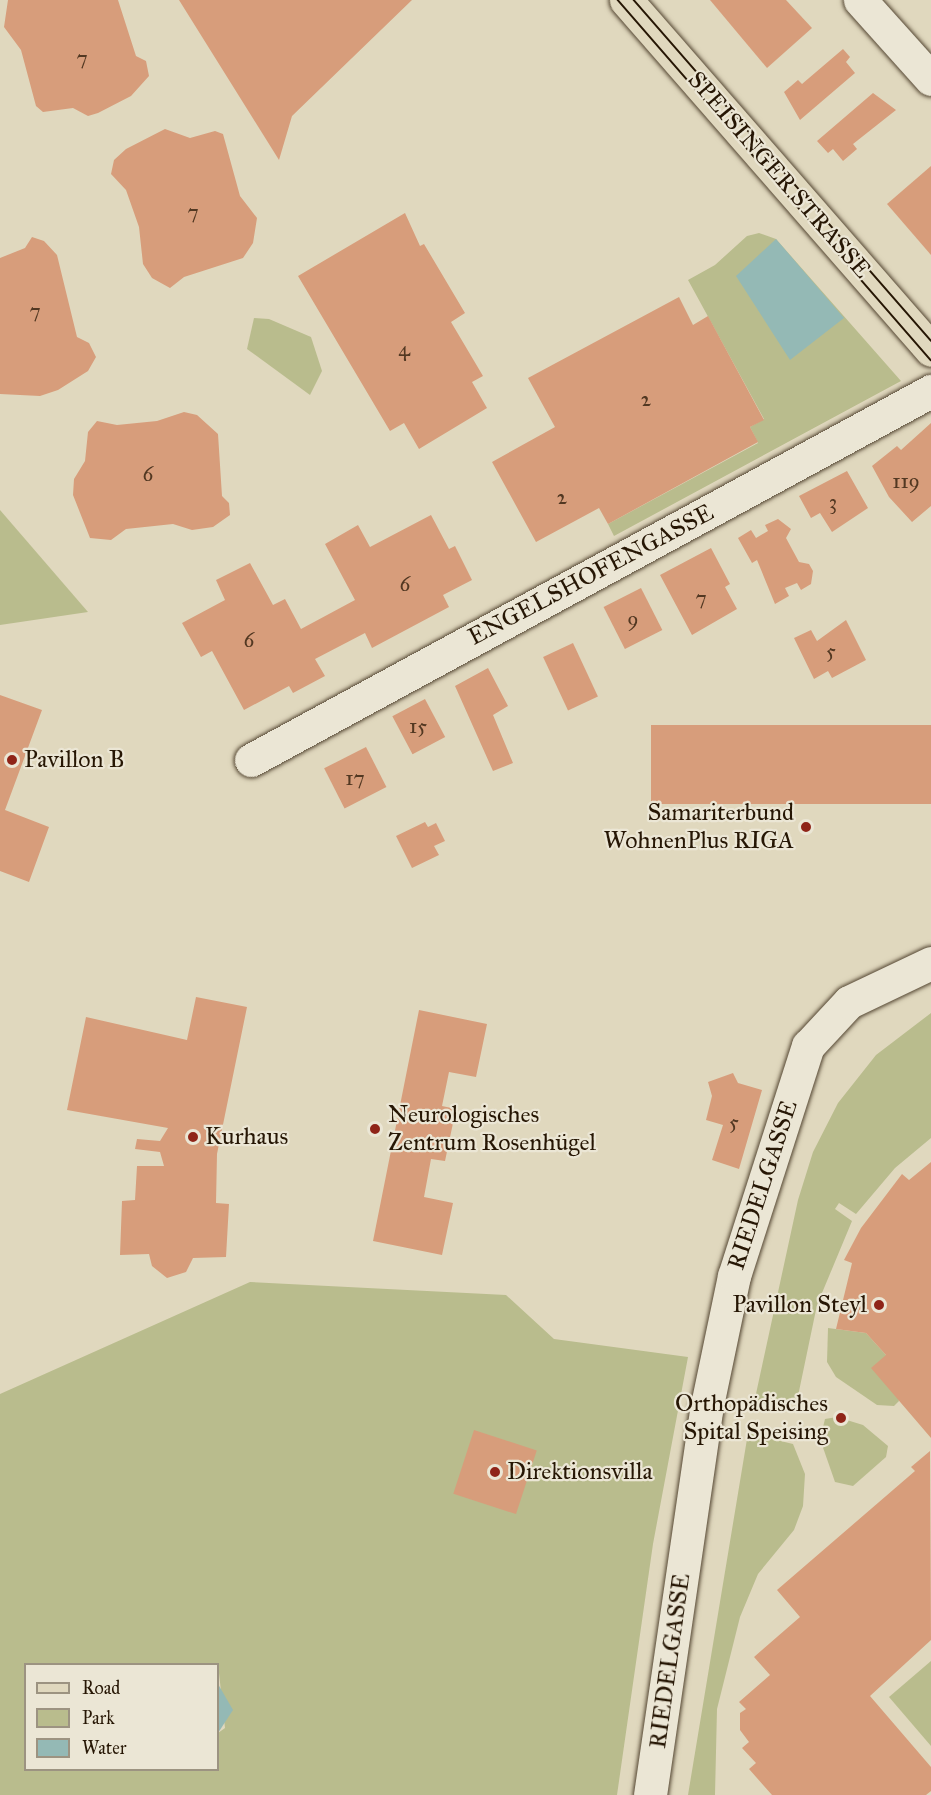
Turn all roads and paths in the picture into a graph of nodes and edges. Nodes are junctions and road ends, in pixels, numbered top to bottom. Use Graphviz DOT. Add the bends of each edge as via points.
graph roads {
  1 [pos="627,0"];
  2 [pos="866,4"];
  3 [pos="931,78"];
  4 [pos="931,350"];
  5 [pos="931,391"];
  6 [pos="251,760"];
  7 [pos="931,963"];
  8 [pos="650,1795"];
  1 -- 4 [label="main road, SPEISINGER STRASSE"];
  2 -- 3 [label="street"];
  5 -- 6 [label="street, ENGELSHOFENGASSE"];
  7 -- 8 [label="street, RIEDELGASSE" via="849,1002 808,1046 734,1276 706,1410"];
}
